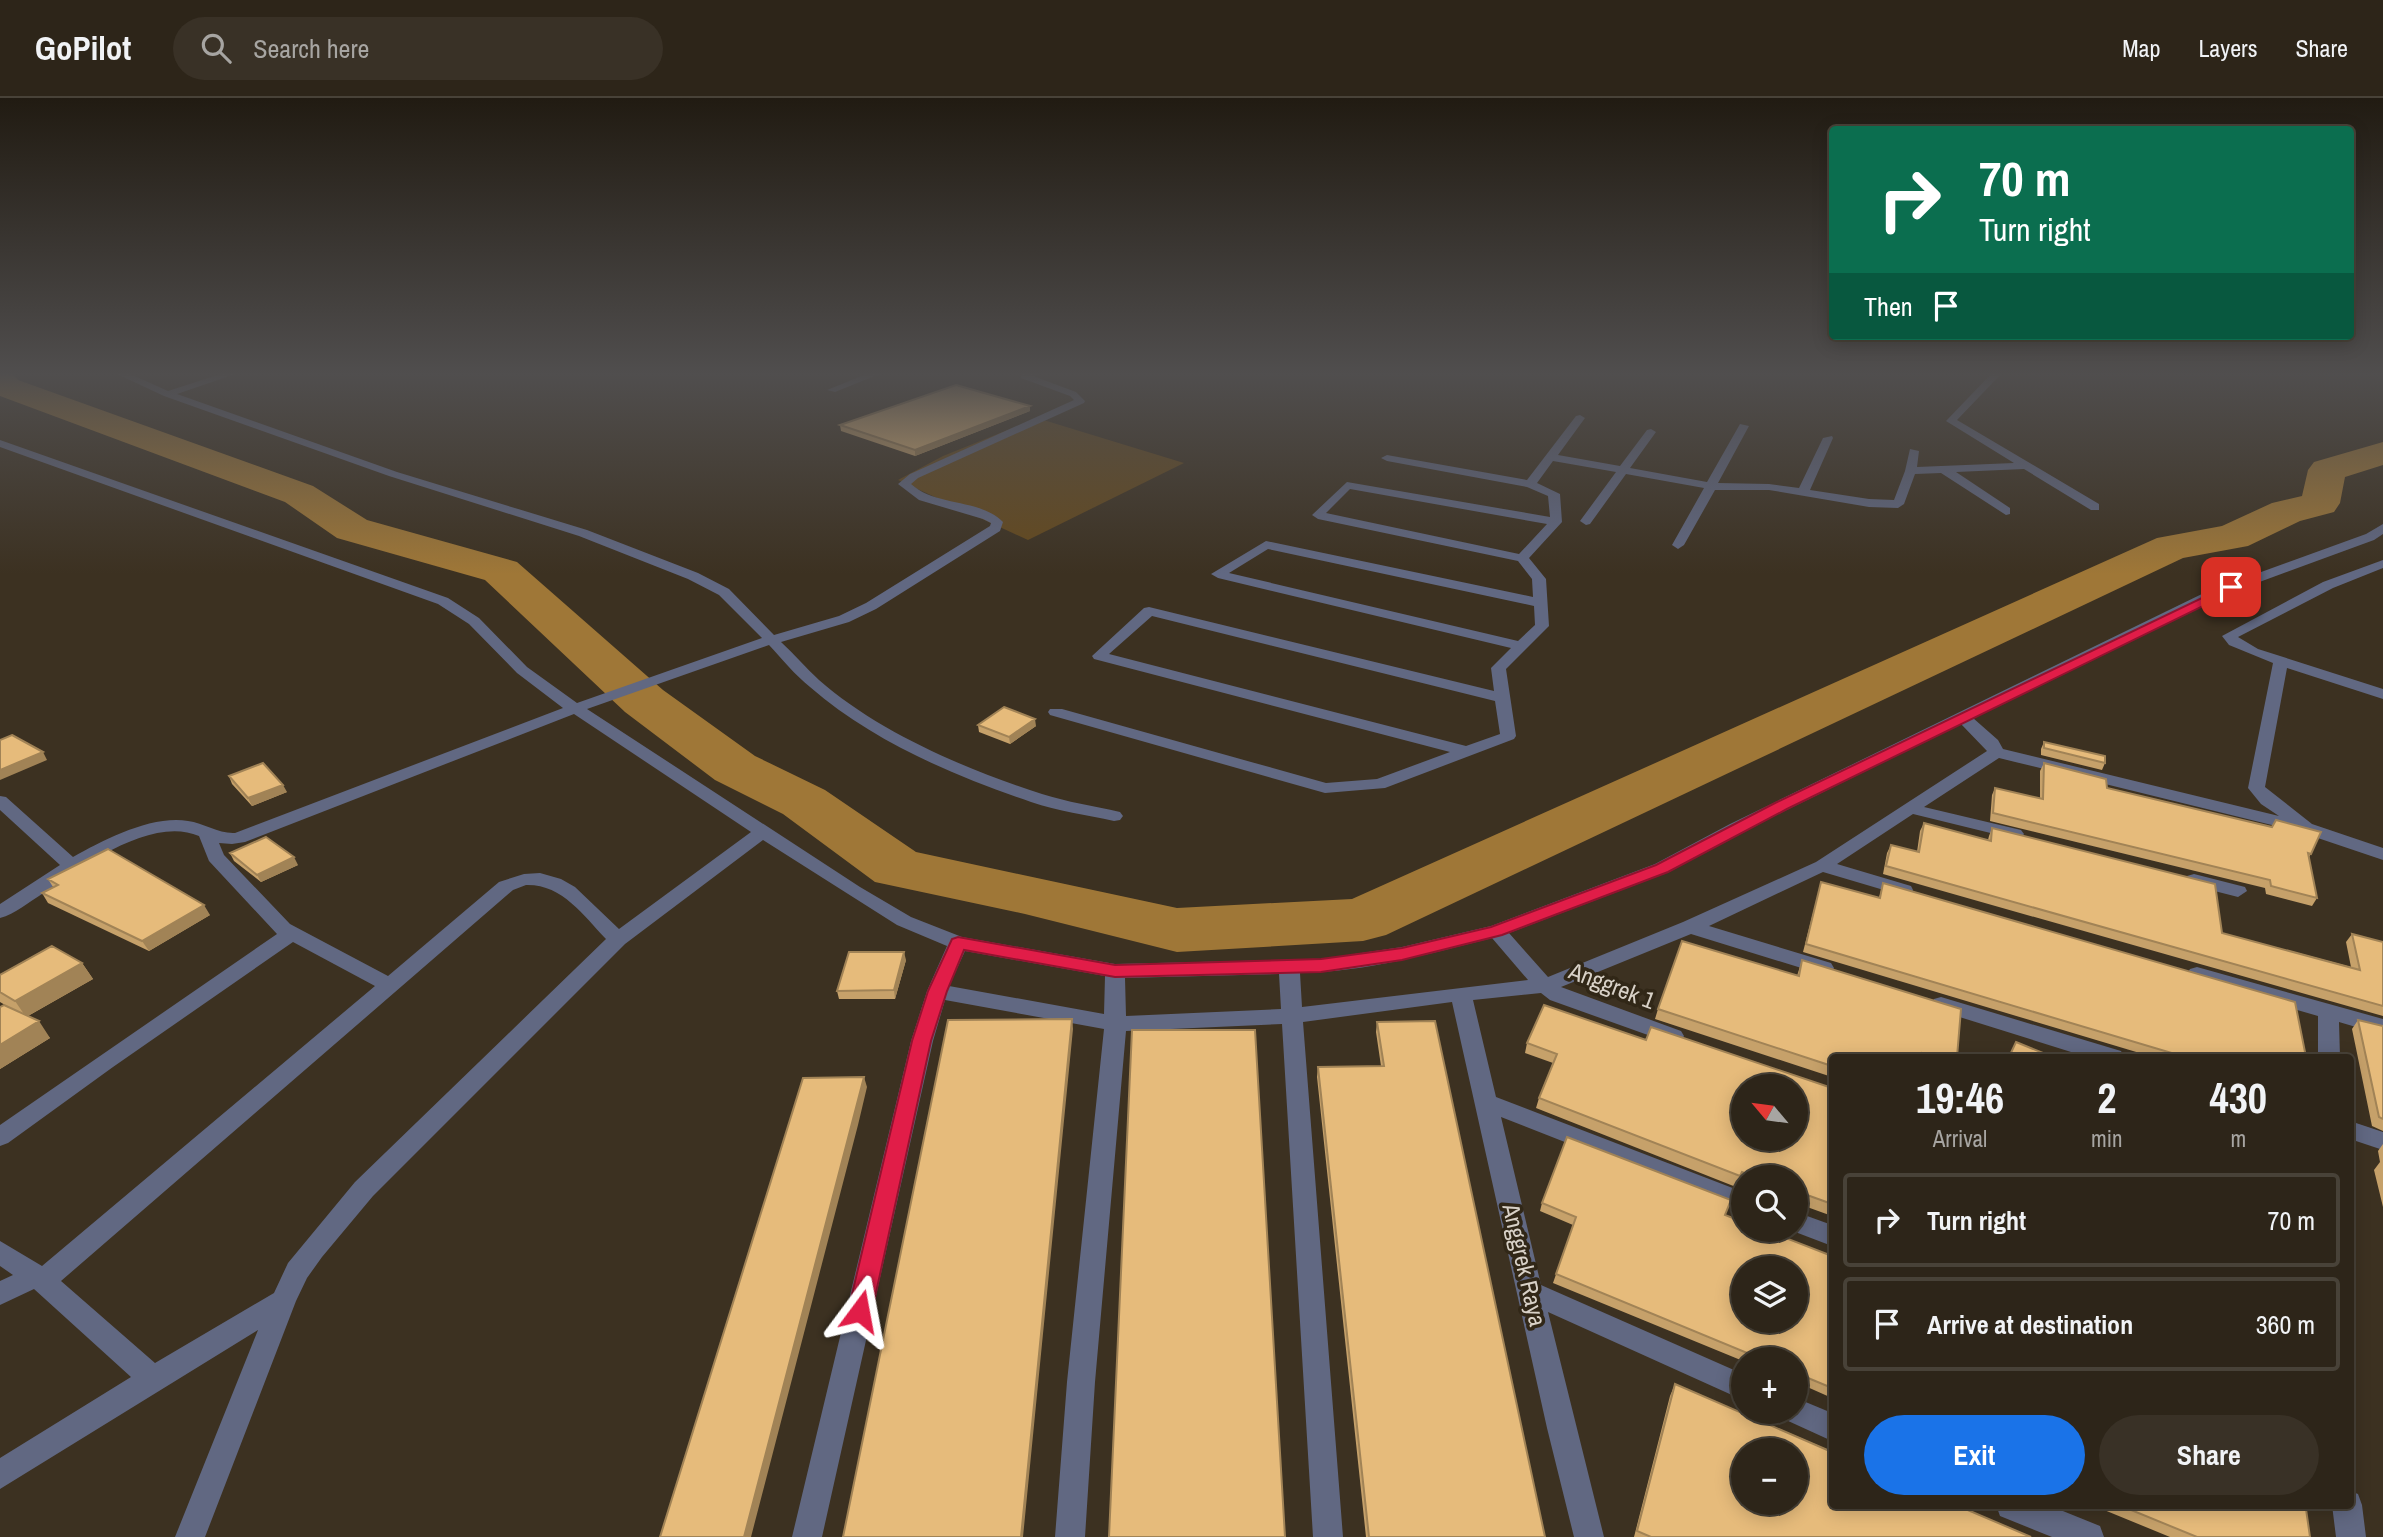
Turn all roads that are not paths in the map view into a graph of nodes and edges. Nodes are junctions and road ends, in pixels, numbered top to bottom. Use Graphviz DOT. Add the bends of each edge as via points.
graph roads {
  1 [pos="299,440"];
  2 [pos="993,440"];
  3 [pos="1564,440"];
  4 [pos="1645,440"];
  5 [pos="1736,440"];
  6 [pos="1827,440"];
  7 [pos="1982,440"];
  8 [pos="0,443"];
  9 [pos="1914,451"];
  10 [pos="1551,457"];
  11 [pos="1387,458"];
  12 [pos="2025,466"];
  13 [pos="1943,469"];
  14 [pos="1623,470"];
  15 [pos="1911,471"];
  16 [pos="1530,484"];
  17 [pos="1711,486"];
  18 [pos="1803,493"];
  19 [pos="2095,507"];
  20 [pos="2006,511"];
  21 [pos="1586,521"];
  22 [pos="1556,522"];
  23 [pos="2383,528"];
  24 [pos="1678,545"];
  25 [pos="1522,558"];
  26 [pos="2383,564"];
  27 [pos="1541,603"];
  28 [pos="770,640"];
  29 [pos="1520,646"];
  30 [pos="2281,661"];
  31 [pos="2383,694"];
  32 [pos="1502,698"];
  33 [pos="575,709"];
  34 [pos="1056,712"];
  35 [pos="1969,722"];
  36 [pos="1466,751"];
  37 [pos="1996,752"];
  38 [pos="0,801"];
  39 [pos="1909,808"];
  40 [pos="1114,816"];
  41 [pos="2306,828"];
  42 [pos="764,831"];
  43 [pos="208,835"];
  44 [pos="2028,838"];
  45 [pos="2383,854"];
  46 [pos="72,866"];
  47 [pos="1822,866"];
  48 [pos="2172,875"];
  49 [pos="2238,891"];
  50 [pos="1928,897"];
  51 [pos="0,912"];
  52 [pos="1690,927"];
  53 [pos="291,934"];
  54 [pos="1501,937"];
  55 [pos="618,939"];
  56 [pos="958,943"];
  57 [pos="1289,967"];
  58 [pos="2182,970"];
  59 [pos="1840,973"];
  60 [pos="1114,976"];
  61 [pos="1541,982"];
  62 [pos="391,986"];
  63 [pos="937,991"];
  64 [pos="1461,994"];
  65 [pos="1916,996"];
  66 [pos="2328,1012"];
  67 [pos="1291,1016"];
  68 [pos="1117,1018"];
  69 [pos="2383,1027"];
  70 [pos="1689,1041"];
  71 [pos="2103,1054"];
  72 [pos="2329,1054"];
  73 [pos="1488,1103"];
  74 [pos="2354,1131"];
  75 [pos="0,1137"];
  76 [pos="2383,1140"];
  77 [pos="1731,1197"];
  78 [pos="1808,1227"];
  79 [pos="1829,1235"];
  80 [pos="0,1252"];
  81 [pos="39,1278"];
  82 [pos="1530,1292"];
  83 [pos="0,1294"];
  84 [pos="283,1301"];
  85 [pos="153,1378"];
  86 [pos="1731,1382"];
  87 [pos="1808,1416"];
  88 [pos="1829,1426"];
  89 [pos="0,1475"];
  90 [pos="2021,1509"];
  91 [pos="2348,1509"];
  92 [pos="190,1537"];
  93 [pos="807,1537"];
  94 [pos="1070,1537"];
  95 [pos="1328,1537"];
  96 [pos="1589,1537"];
  97 [pos="2089,1537"];
  98 [pos="2351,1537"];
  1 -- 28 [label="street" via="665,564 723,592"];
  2 -- 28 [label="street" via="904,484 931,499 988,516 997,522 994,530 871,606 844,619"];
  3 -- 10 [label="street"];
  4 -- 14 [label="street"];
  5 -- 17 [label="street"];
  6 -- 18 [label="street"];
  7 -- 12 [label="street"];
  8 -- 33 [label="street" via="443,601 474,621 522,670"];
  9 -- 15 [label="street"];
  10 -- 14 [label="street"];
  10 -- 16 [label="street"];
  11 -- 16 [label="street"];
  12 -- 13 [label="street"];
  12 -- 19 [label="street"];
  13 -- 15 [label="street"];
  13 -- 20 [label="street"];
  14 -- 17 [label="street"];
  14 -- 21 [label="street"];
  15 -- 18 [label="street" via="1898,504"];
  16 -- 22 [label="street" via="1554,494"];
  17 -- 18 [label="street"];
  17 -- 24 [label="street"];
  22 -- 25 [label="street"];
  22 -- 25 [label="street" via="1347,485 1318,514"];
  23 -- 35 [label="street" via="2370,537 2211,595"];
  25 -- 27 [label="street" via="1539,579"];
  26 -- 30 [label="street" via="2230,633 2240,646"];
  27 -- 29 [label="street" via="1542,625"];
  27 -- 29 [label="street" via="1266,545 1218,574"];
  28 -- 33 [label="street"];
  28 -- 40 [label="street" via="815,684 870,723 921,751 1039,799"];
  29 -- 32 [label="street" via="1498,667"];
  30 -- 31 [label="street"];
  30 -- 41 [label="street" via="2256,788"];
  32 -- 36 [label="street" via="1508,736"];
  32 -- 36 [label="street" via="1149,611 1099,656"];
  33 -- 42 [label="street"];
  33 -- 43 [label="street" via="239,838"];
  34 -- 36 [label="street" via="1325,789 1378,784"];
  35 -- 37 [label="street"];
  35 -- 54 [label="street" via="1736,828 1662,869"];
  37 -- 39 [label="street"];
  37 -- 41 [label="street"];
  38 -- 46 [label="street"];
  39 -- 44 [label="street"];
  39 -- 47 [label="street"];
  41 -- 45 [label="street"];
  42 -- 55 [label="street"];
  42 -- 56 [label="street" via="880,908"];
  43 -- 46 [label="street" via="187,825 161,828 126,838"];
  43 -- 53 [label="street" via="221,865"];
  46 -- 51 [label="street"];
  47 -- 50 [label="street"];
  47 -- 52 [label="street"];
  48 -- 49 [label="street"];
  52 -- 59 [label="street"];
  52 -- 61 [label="street"];
  53 -- 62 [label="street"];
  53 -- 75 [label="street"];
  54 -- 57 [label="street"];
  54 -- 61 [label="street"];
  55 -- 62 [label="street" via="563,887 544,877 528,877 497,892"];
  55 -- 84 [label="street" via="364,1189 313,1249"];
  56 -- 60 [label="street"];
  56 -- 63 [label="street"];
  57 -- 60 [label="street"];
  57 -- 67 [label="street"];
  58 -- 66 [label="street"];
  60 -- 68 [label="street"];
  61 -- 64 [label="street"];
  61 -- 70 [label="street, Anggrek 1" via="1567,1000"];
  62 -- 81 [label="street"];
  63 -- 68 [label="street"];
  63 -- 93 [label="street"];
  64 -- 67 [label="street"];
  64 -- 73 [label="street, Anggrek Raya"];
  65 -- 71 [label="street"];
  66 -- 69 [label="street"];
  66 -- 72 [label="street"];
  67 -- 68 [label="street"];
  67 -- 95 [label="street"];
  68 -- 94 [label="street" via="1080,1382"];
  73 -- 77 [label="street"];
  73 -- 82 [label="street, Anggrek Raya"];
  74 -- 76 [label="street"];
  78 -- 79 [label="street"];
  80 -- 81 [label="street"];
  81 -- 83 [label="street"];
  81 -- 85 [label="street"];
  82 -- 86 [label="street"];
  82 -- 96 [label="street, Anggrek Raya"];
  84 -- 85 [label="street"];
  84 -- 92 [label="street"];
  85 -- 89 [label="street"];
  87 -- 88 [label="street"];
  90 -- 97 [label="street"];
  91 -- 98 [label="street"];
}
